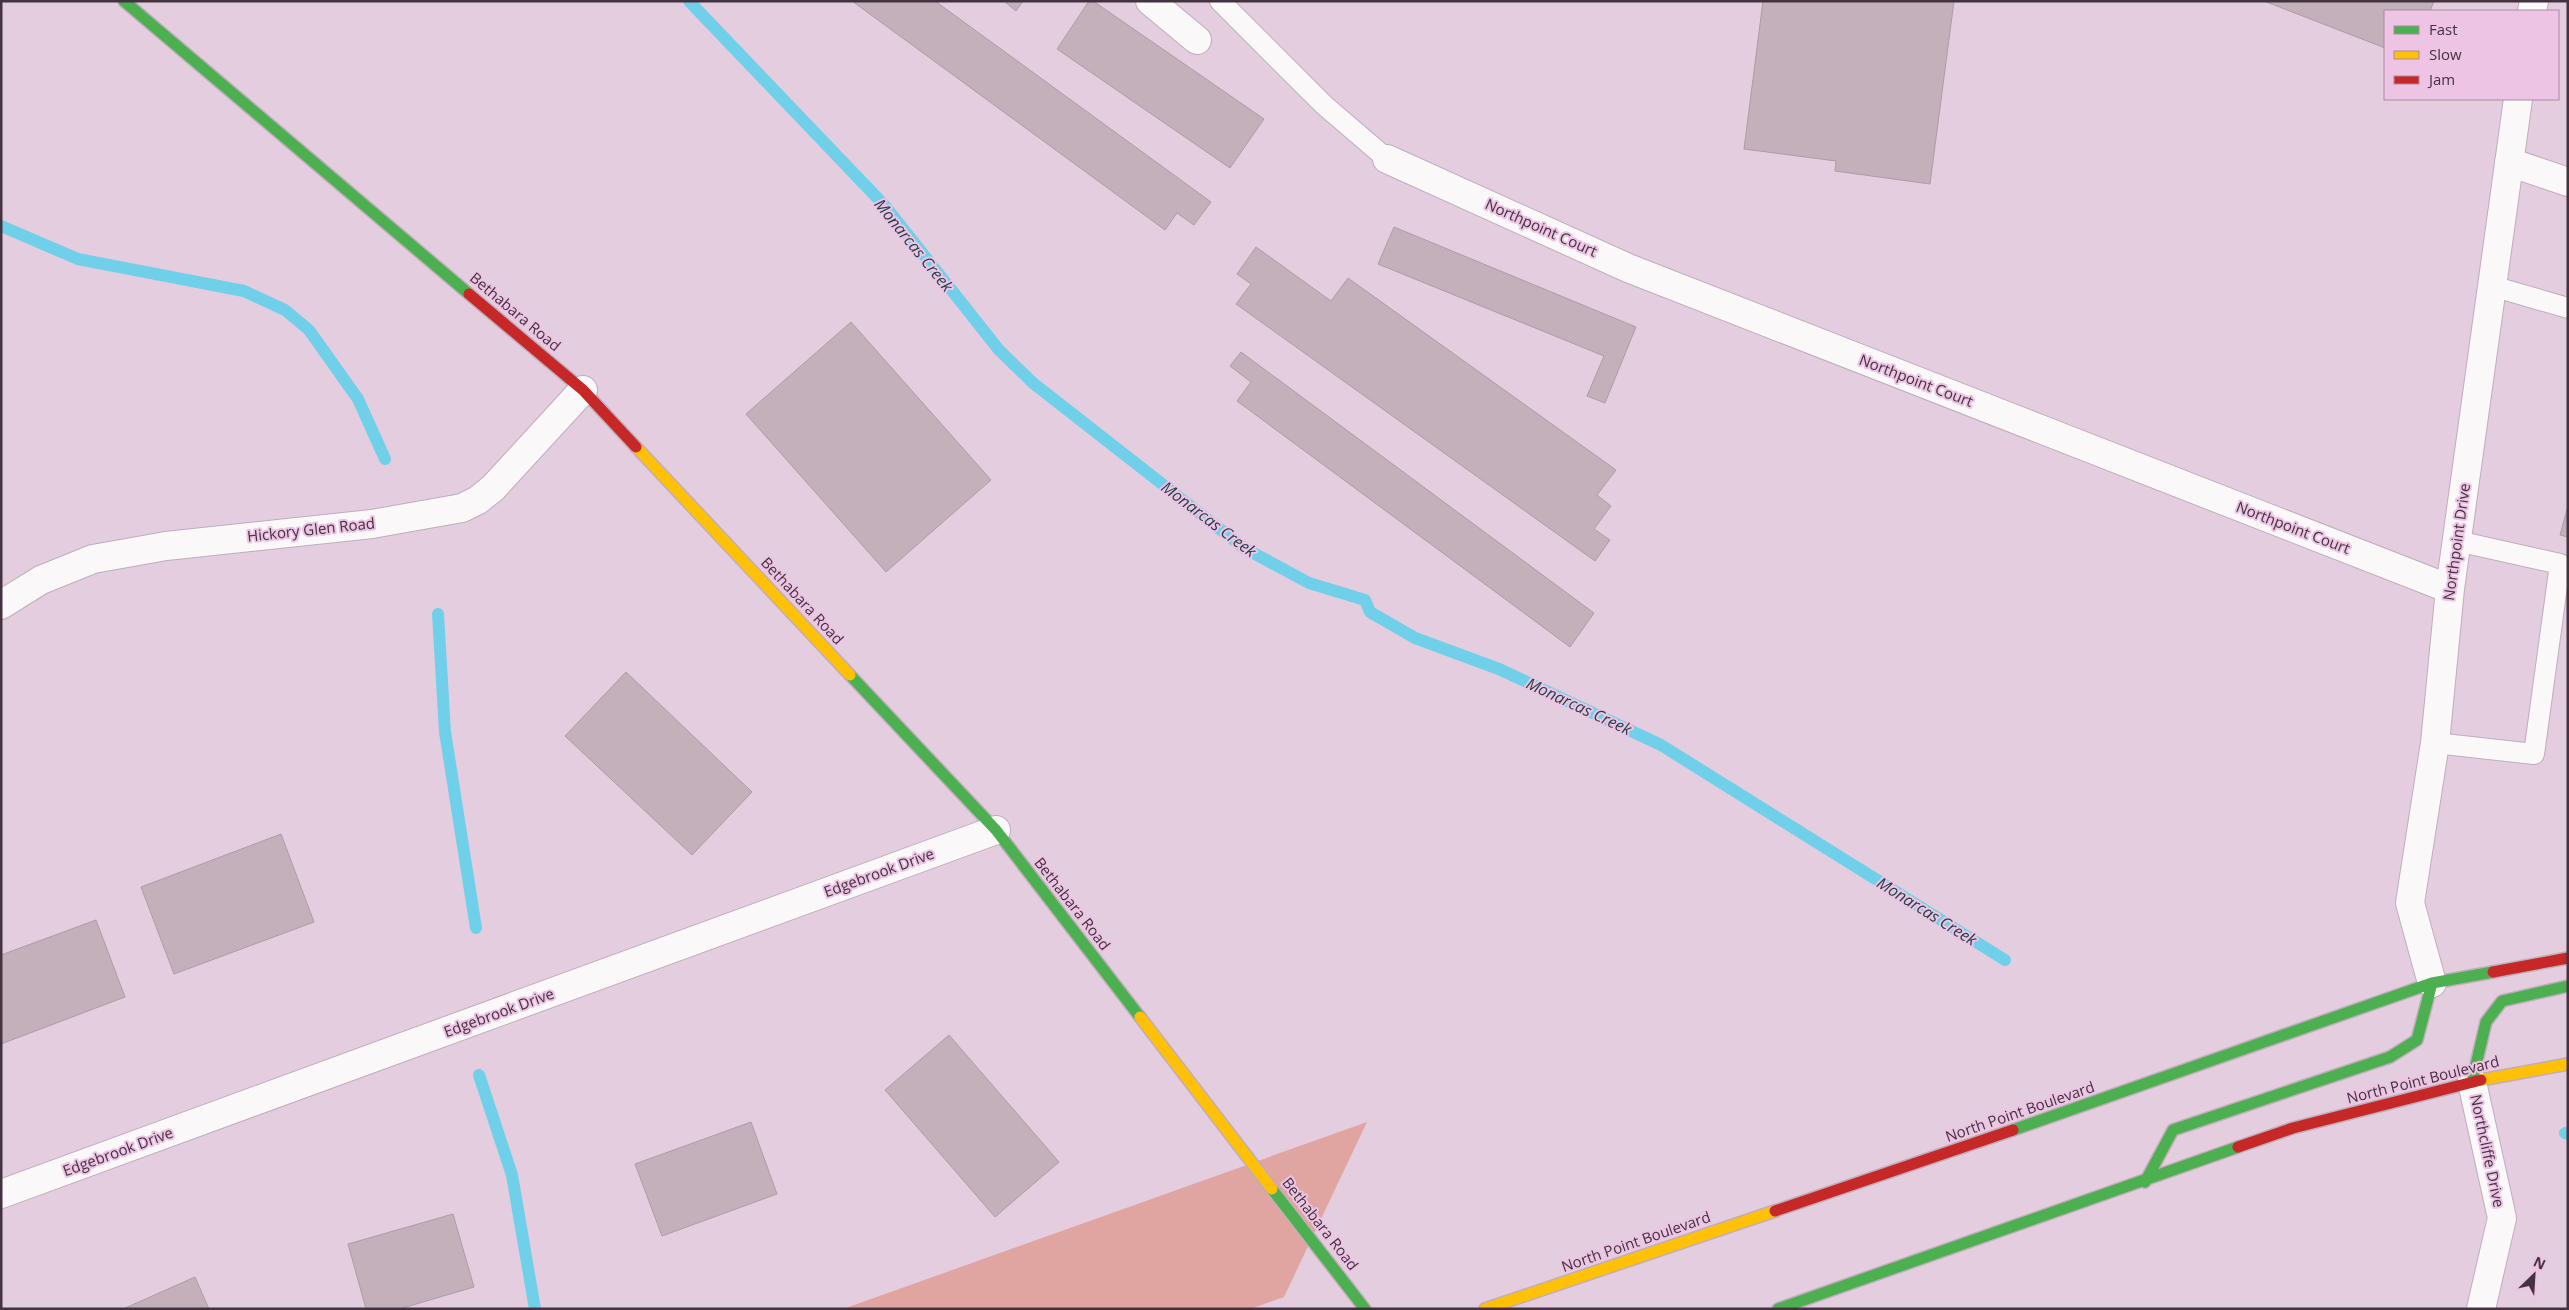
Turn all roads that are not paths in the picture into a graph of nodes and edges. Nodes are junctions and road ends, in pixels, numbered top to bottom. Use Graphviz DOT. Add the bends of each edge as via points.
graph roads {
  1 [pos="124,1"];
  2 [pos="1150,1"];
  3 [pos="1220,1"];
  4 [pos="1197,40"];
  5 [pos="2518,100"];
  6 [pos="1387,159"];
  7 [pos="2509,162"];
  8 [pos="2568,182"];
  9 [pos="2492,286"];
  10 [pos="2568,308"];
  11 [pos="583,390"];
  12 [pos="2457,541"];
  13 [pos="2450,589"];
  14 [pos="1,605"];
  15 [pos="2435,743"];
  16 [pos="996,830"];
  17 [pos="2568,958"];
  18 [pos="2432,983"];
  19 [pos="2568,986"];
  20 [pos="2568,1064"];
  21 [pos="2472,1082"];
  22 [pos="2145,1182"];
  23 [pos="1,1194"];
  24 [pos="1365,1309"];
  25 [pos="1485,1309"];
  26 [pos="1778,1309"];
  27 [pos="2481,1309"];
  1 -- 11 [label="main road, Bethabara Road"];
  2 -- 4 [label="street"];
  3 -- 6 [label="lane" via="1324,105"];
  5 -- 7 [label="street, Northpoint Drive"];
  6 -- 13 [label="street, Northpoint Court" via="1628,268"];
  7 -- 8 [label="street"];
  7 -- 9 [label="street, Northpoint Drive"];
  9 -- 10 [label="lane"];
  9 -- 12 [label="street, Northpoint Drive"];
  11 -- 14 [label="street, Hickory Glen Road" via="493,488 462,508 372,524 166,546 93,559 41,580"];
  11 -- 16 [label="main road, Bethabara Road"];
  12 -- 13 [label="street, Northpoint Drive"];
  12 -- 15 [label="lane" via="2560,564 2534,754"];
  13 -- 15 [label="street, Northpoint Drive"];
  15 -- 18 [label="street, Northpoint Drive" via="2410,903"];
  16 -- 23 [label="street, Edgebrook Drive"];
  16 -- 24 [label="main road, Bethabara Road"];
  17 -- 18 [label="main road, North Point Boulevard"];
  18 -- 22 [label="main road" via="2417,1040 2390,1057 2173,1130"];
  18 -- 25 [label="main road, North Point Boulevard" via="2126,1092"];
  19 -- 21 [label="main road" via="2502,1001 2486,1022"];
  20 -- 21 [label="main road, North Point Boulevard"];
  21 -- 22 [label="main road, North Point Boulevard" via="2293,1128"];
  21 -- 27 [label="street, Northcliffe Drive" via="2502,1218"];
  22 -- 26 [label="main road, North Point Boulevard"];
}
